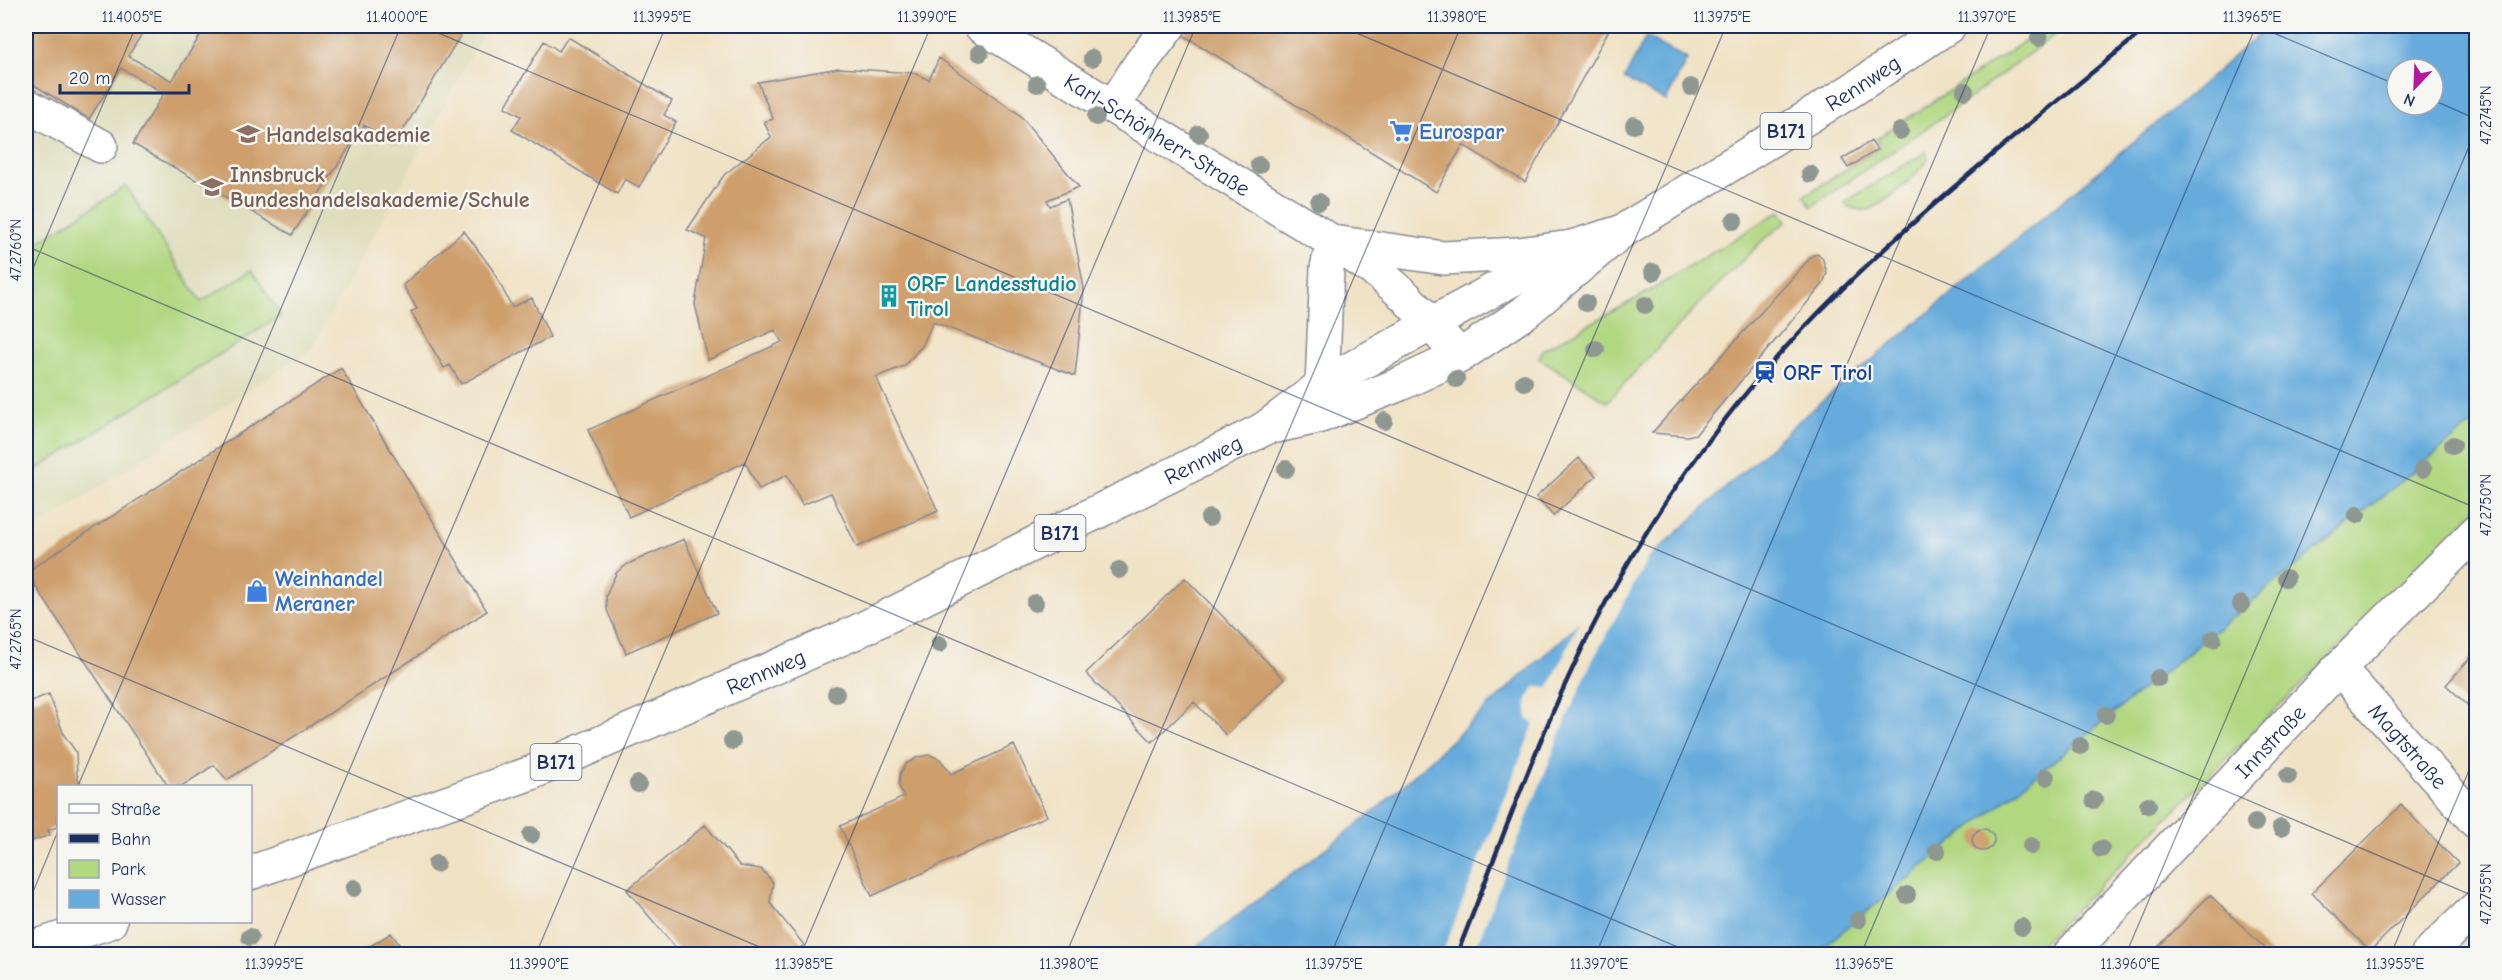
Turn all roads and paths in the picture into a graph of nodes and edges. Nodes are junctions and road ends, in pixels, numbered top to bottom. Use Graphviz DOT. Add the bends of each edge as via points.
graph roads {
  1 [pos="981,26"];
  2 [pos="1153,26"];
  3 [pos="1169,26"];
  4 [pos="1949,26"];
  5 [pos="1140,64"];
  6 [pos="26,105"];
  7 [pos="1113,107"];
  8 [pos="101,146"];
  9 [pos="1621,232"];
  10 [pos="1333,242"];
  11 [pos="1572,247"];
  12 [pos="1431,324"];
  13 [pos="1460,356"];
  14 [pos="1322,386"];
  15 [pos="1264,429"];
  16 [pos="2476,532"];
  17 [pos="2339,669"];
  18 [pos="2476,822"];
  19 [pos="252,872"];
  20 [pos="2476,908"];
  21 [pos="104,923"];
  22 [pos="26,950"];
  23 [pos="2070,954"];
  24 [pos="2428,954"];
  1 -- 7 [label="main road, Karl-Schönherr-Straße"];
  2 -- 5 [label="main road"];
  3 -- 5 [label="main road"];
  4 -- 9 [label="main road, Rennweg / B171"];
  5 -- 7 [label="main road"];
  6 -- 8 [label="main road"];
  7 -- 10 [label="main road, Karl-Schönherr-Straße"];
  9 -- 11 [label="main road, Rennweg / B171"];
  9 -- 13 [label="main road, Rennweg / B171" via="1524,313"];
  10 -- 11 [label="main road, Karl-Schönherr-Straße" via="1444,258"];
  10 -- 12 [label="main road, Karl-Schönherr-Straße" via="1381,275"];
  10 -- 14 [label="main road" via="1328,268"];
  11 -- 12 [label="main road, Rennweg / B171"];
  12 -- 13 [label="main road, Karl-Schönherr-Straße"];
  12 -- 14 [label="main road, Rennweg / B171"];
  13 -- 15 [label="main road, Rennweg / B171" via="1318,417"];
  14 -- 15 [label="main road, Rennweg / B171"];
  15 -- 19 [label="main road, Rennweg / B171" via="854,633 531,773"];
  16 -- 17 [label="main road, Innstraße"];
  17 -- 18 [label="main road, Magtstraße"];
  17 -- 23 [label="main road, Innstraße"];
  20 -- 24 [label="main road"];
  21 -- 22 [label="main road"];
}
